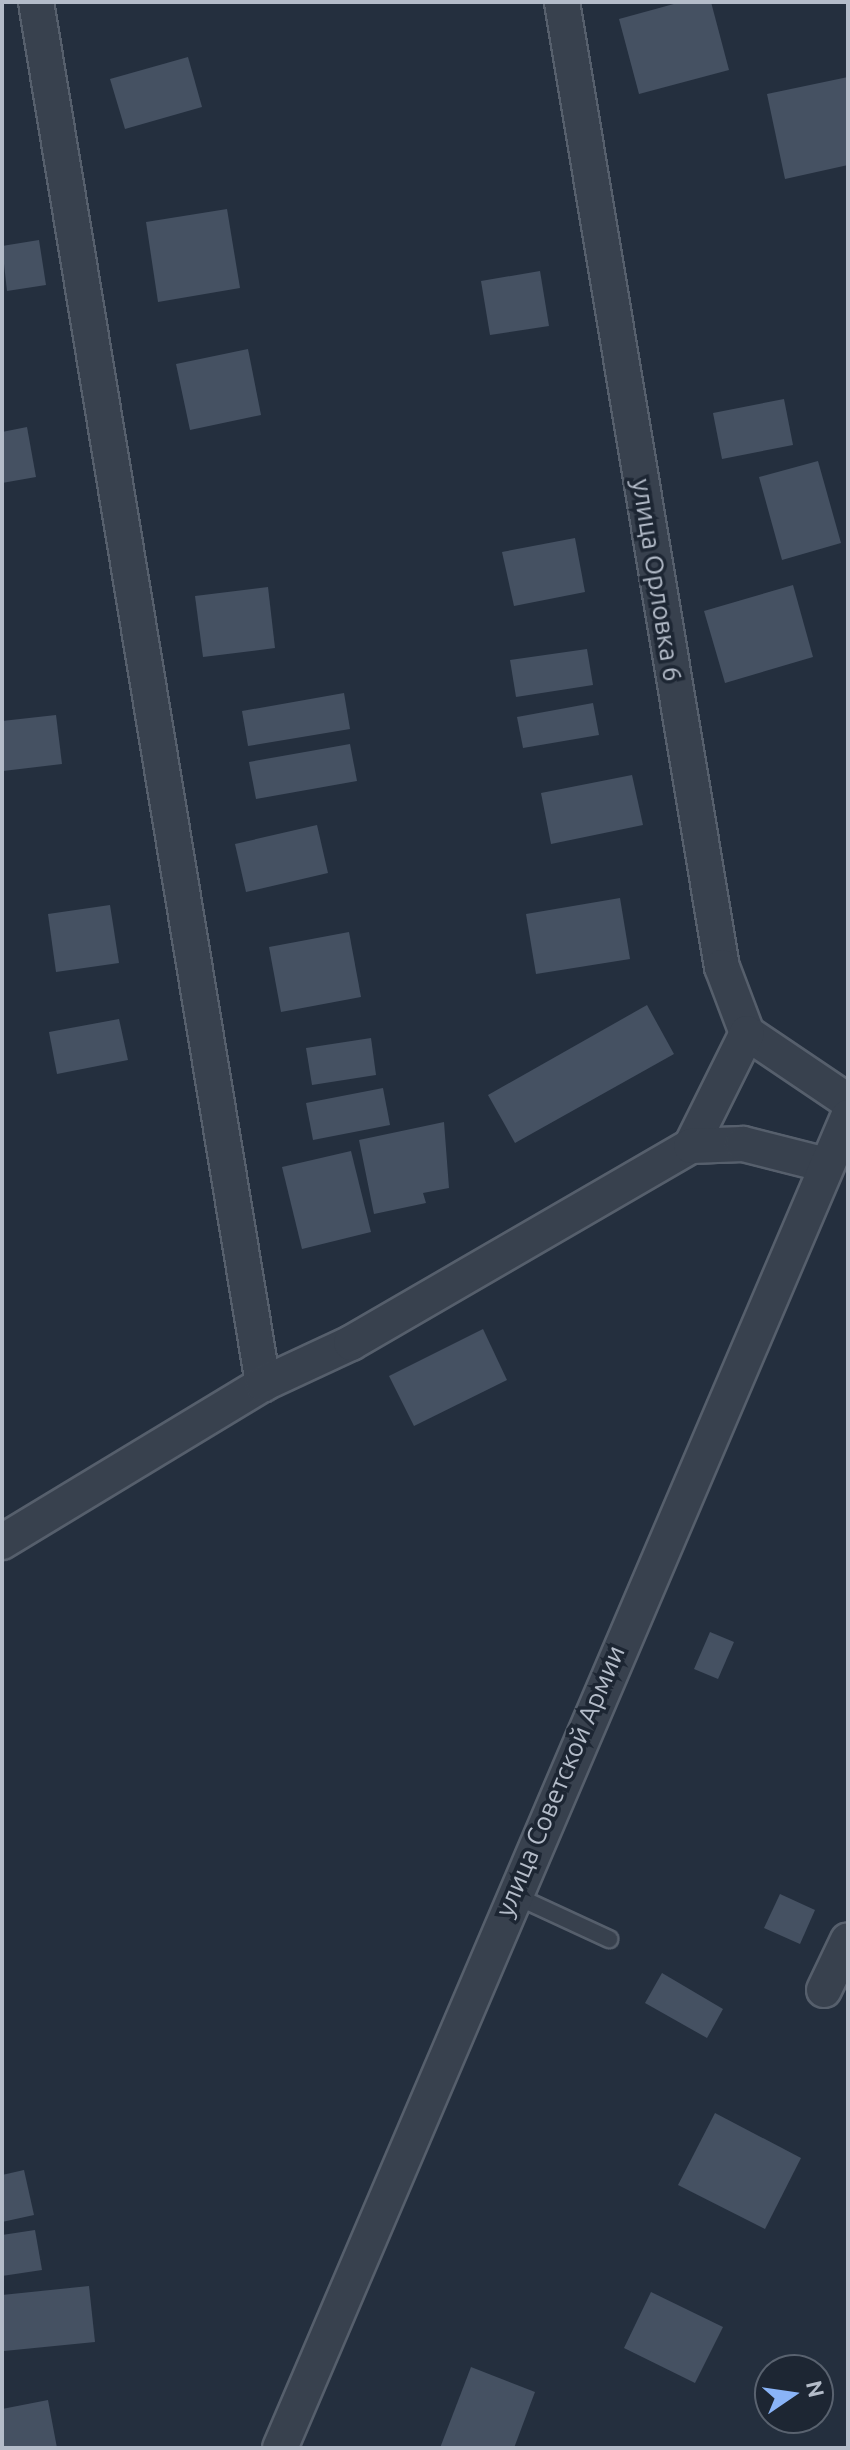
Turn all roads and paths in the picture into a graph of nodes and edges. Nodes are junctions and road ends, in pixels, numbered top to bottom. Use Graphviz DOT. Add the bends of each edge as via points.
graph roads {
  1 [pos="36,2"];
  2 [pos="562,2"];
  3 [pos="747,1033"];
  4 [pos="848,1101"];
  5 [pos="848,1117"];
  6 [pos="691,1146"];
  7 [pos="826,1165"];
  8 [pos="263,1384"];
  9 [pos="2,1542"];
  10 [pos="512,1894"];
  11 [pos="609,1939"];
  12 [pos="848,1940"];
  13 [pos="824,1990"];
  14 [pos="280,2448"];
  1 -- 8 [label="street"];
  2 -- 3 [label="street, улица Орловка 6" via="722,967"];
  3 -- 4 [label="street"];
  3 -- 6 [label="street"];
  5 -- 7 [label="street, улица Советской Армии"];
  6 -- 7 [label="street" via="743,1144"];
  6 -- 8 [label="street" via="351,1343"];
  7 -- 10 [label="street, улица Советской Армии"];
  8 -- 9 [label="street"];
  10 -- 11 [label="lane"];
  10 -- 14 [label="street, улица Советской Армии"];
  12 -- 13 [label="street"];
}
